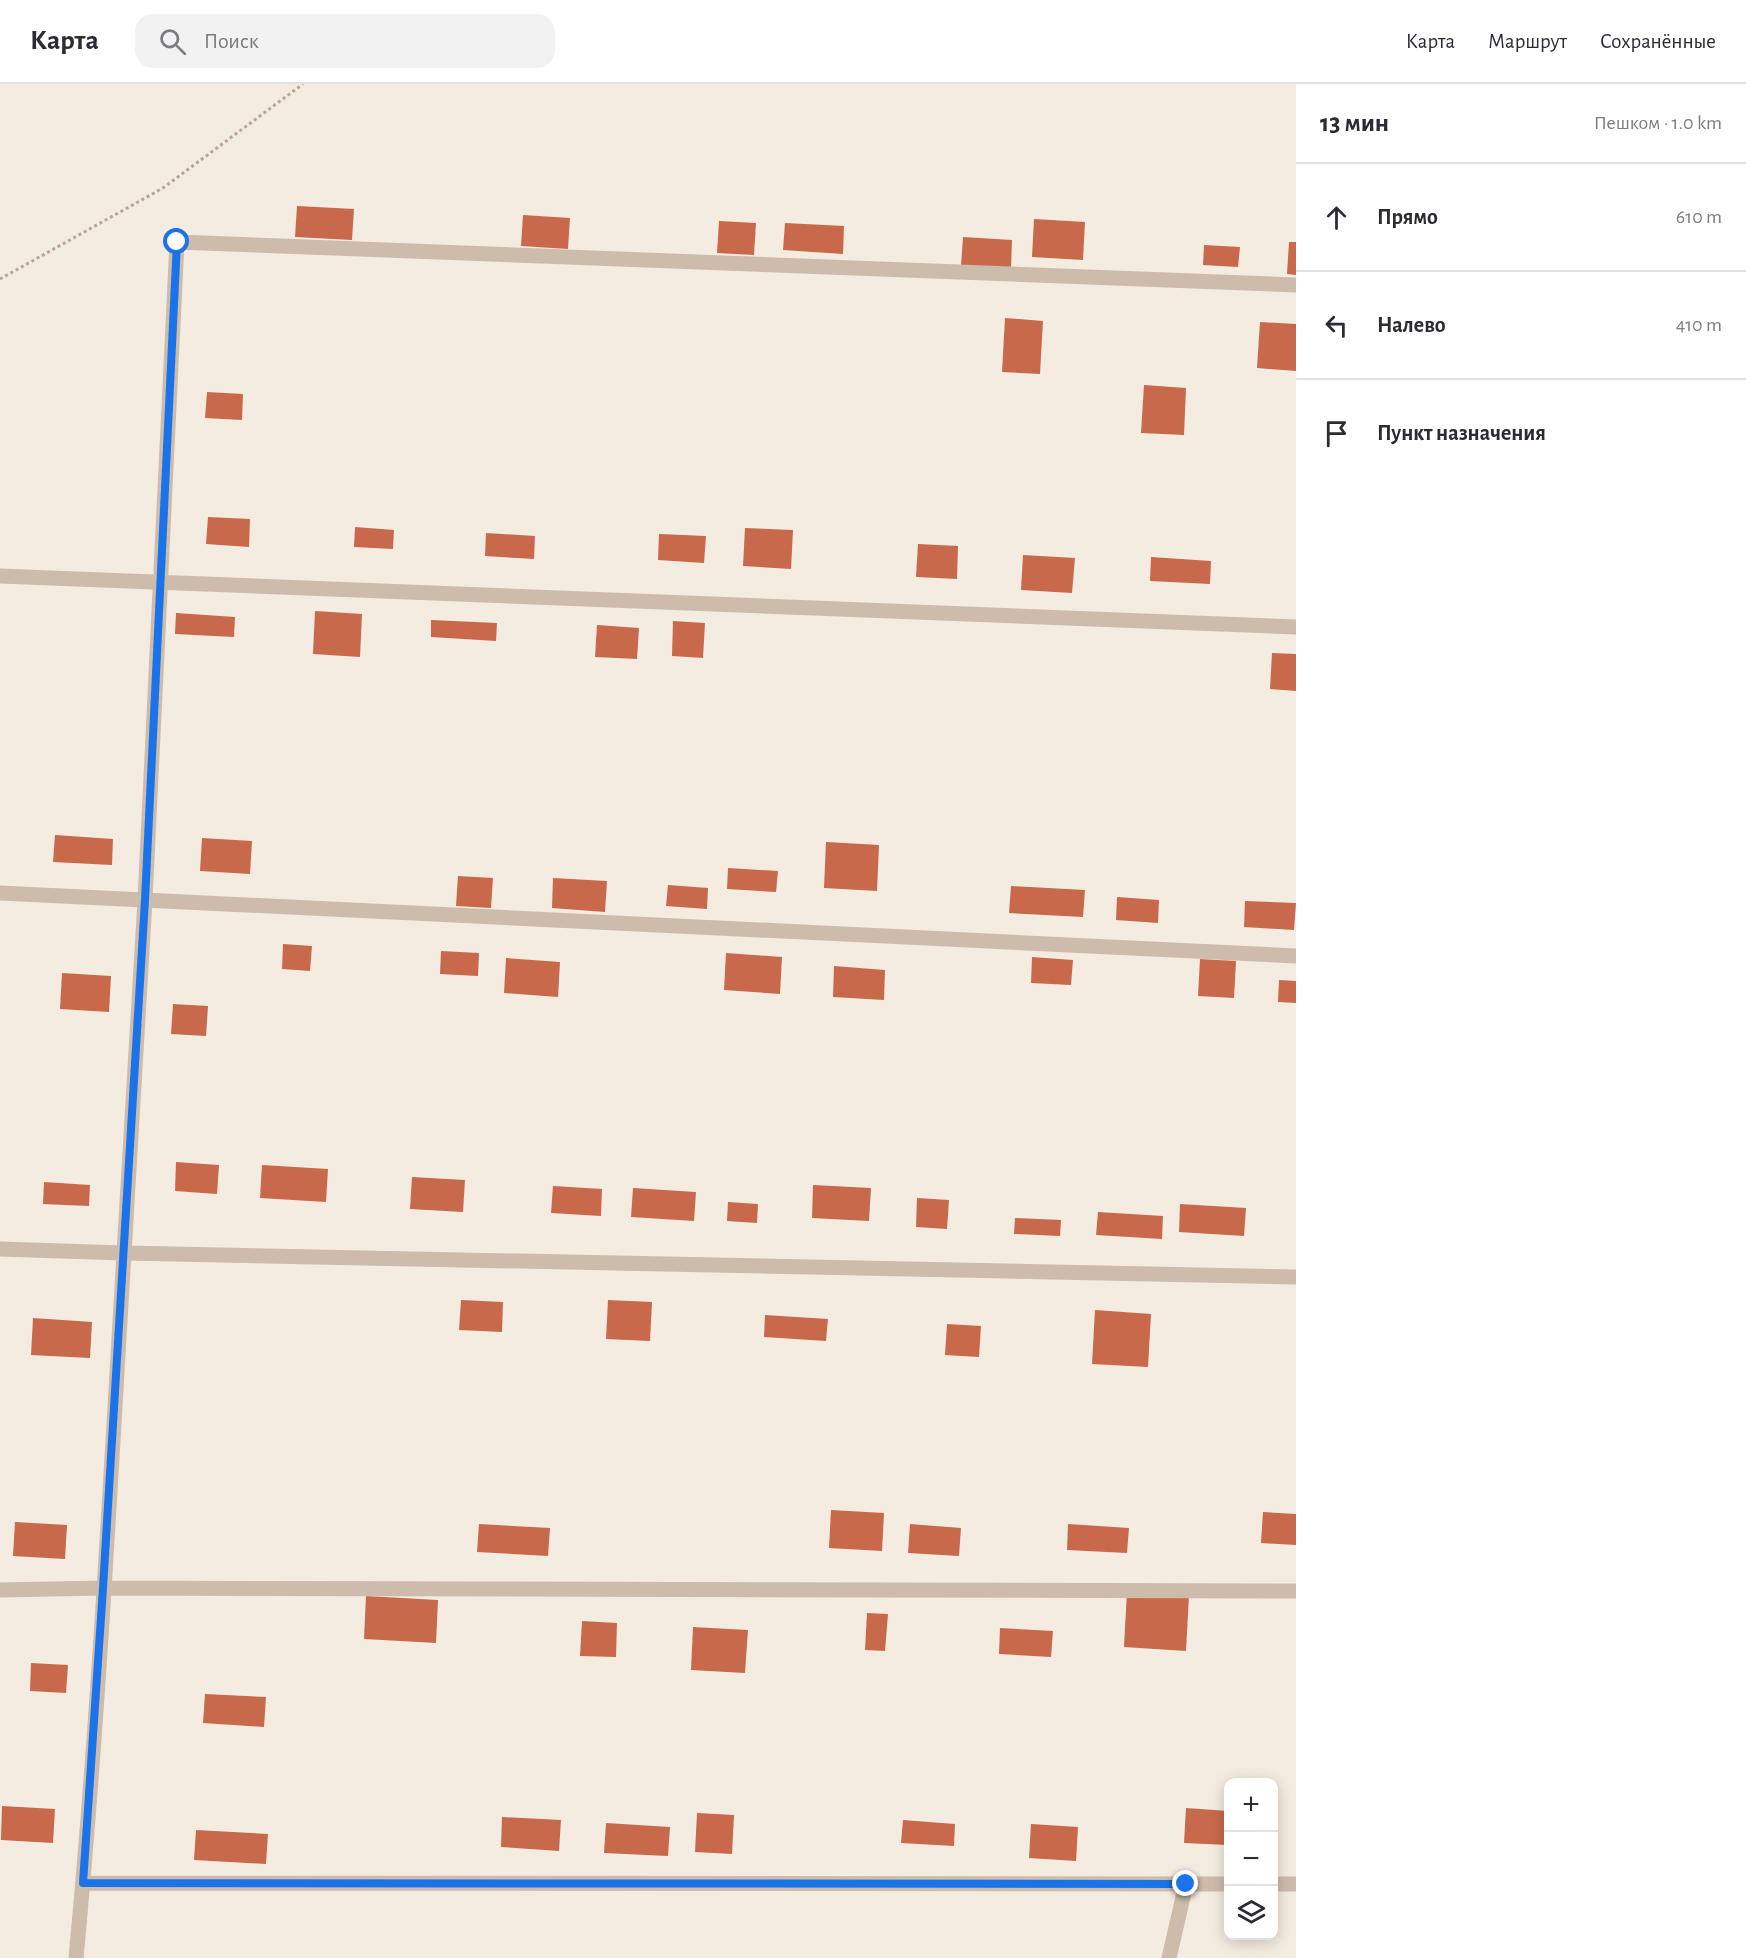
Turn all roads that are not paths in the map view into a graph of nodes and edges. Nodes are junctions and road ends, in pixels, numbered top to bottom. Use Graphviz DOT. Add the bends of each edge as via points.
graph roads {
  1 [pos="1296,285"];
  2 [pos="0,576"];
  3 [pos="160,583"];
  4 [pos="1296,627"];
  5 [pos="0,893"];
  6 [pos="145,900"];
  7 [pos="1296,956"];
  8 [pos="0,1249"];
  9 [pos="124,1253"];
  10 [pos="1296,1277"];
  11 [pos="103,1588"];
  12 [pos="0,1590"];
  13 [pos="1296,1591"];
  14 [pos="83,1883"];
  15 [pos="1186,1884"];
  16 [pos="1224,1884"];
  17 [pos="1278,1884"];
  18 [pos="1296,1884"];
  19 [pos="76,1958"];
  20 [pos="1169,1958"];
  1 -- 3 [label="street" via="177,242"];
  2 -- 3 [label="street"];
  3 -- 4 [label="street"];
  3 -- 6 [label="street"];
  5 -- 6 [label="street"];
  6 -- 7 [label="street"];
  6 -- 9 [label="street"];
  8 -- 9 [label="street"];
  9 -- 10 [label="street"];
  9 -- 11 [label="street"];
  11 -- 12 [label="street"];
  11 -- 13 [label="street"];
  11 -- 14 [label="street"];
  14 -- 15 [label="street"];
  14 -- 19 [label="street"];
  15 -- 16 [label="street"];
  15 -- 20 [label="street"];
  17 -- 18 [label="street"];
}
